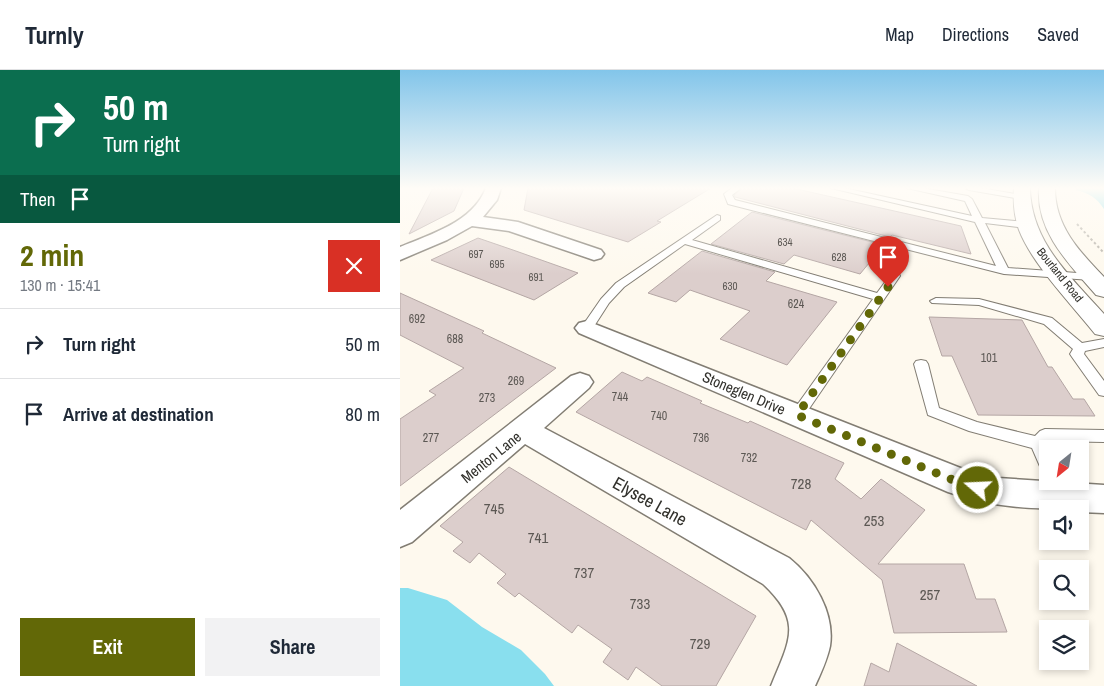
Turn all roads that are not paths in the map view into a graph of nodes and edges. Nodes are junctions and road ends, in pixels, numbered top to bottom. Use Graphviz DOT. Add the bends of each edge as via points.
graph roads {
  1 [pos="474,217"];
  2 [pos="789,217"];
  3 [pos="964,217"];
  4 [pos="976,217"];
  5 [pos="1025,217"];
  6 [pos="1050,217"];
  7 [pos="717,218"];
  8 [pos="977,220"];
  9 [pos="470,221"];
  10 [pos="1026,225"];
  11 [pos="685,240"];
  12 [pos="400,254"];
  13 [pos="594,254"];
  14 [pos="1004,271"];
  15 [pos="895,276"];
  16 [pos="1060,276"];
  17 [pos="1098,284"];
  18 [pos="880,297"];
  19 [pos="936,301"];
  20 [pos="587,328"];
  21 [pos="1104,329"];
  22 [pos="1104,343"];
  23 [pos="1080,348"];
  24 [pos="921,364"];
  25 [pos="580,382"];
  26 [pos="1104,391"];
  27 [pos="797,415"];
  28 [pos="524,430"];
  29 [pos="1104,436"];
  30 [pos="1038,443"];
  31 [pos="1052,490"];
  32 [pos="1064,490"];
  33 [pos="1104,499"];
  34 [pos="400,531"];
  35 [pos="793,686"];
  1 -- 9 [label="street"];
  2 -- 14 [label="lane"];
  3 -- 8 [label="lane"];
  4 -- 8 [label="lane"];
  5 -- 10 [label="main road, Bourland Road"];
  6 -- 17 [label="main road, Bourland Road" via="1072,256"];
  7 -- 11 [label="lane"];
  8 -- 10 [label="lane"];
  8 -- 14 [label="lane"];
  9 -- 12 [label="street"];
  9 -- 13 [label="street" via="512,226"];
  10 -- 16 [label="main road, Bourland Road" via="1037,249"];
  11 -- 18 [label="lane"];
  11 -- 20 [label="lane" via="620,285"];
  14 -- 16 [label="lane"];
  15 -- 18 [label="lane"];
  16 -- 17 [label="lane"];
  16 -- 21 [label="main road, Bourland Road"];
  18 -- 27 [label="lane"];
  19 -- 23 [label="lane" via="979,302 1048,321"];
  20 -- 27 [label="street, Stoneglen Drive"];
  22 -- 23 [label="lane"];
  23 -- 26 [label="lane" via="1077,354"];
  24 -- 30 [label="lane" via="933,411 974,427"];
  25 -- 28 [label="street, Menton Lane"];
  27 -- 31 [label="street, Stoneglen Drive" via="978,488 1018,495"];
  28 -- 34 [label="street, Menton Lane"];
  28 -- 35 [label="street, Elysee Lane" via="776,571 791,584 803,601 810,634 806,657"];
  29 -- 30 [label="lane" via="1045,435"];
  32 -- 33 [label="street, Stoneglen Drive"];
}
